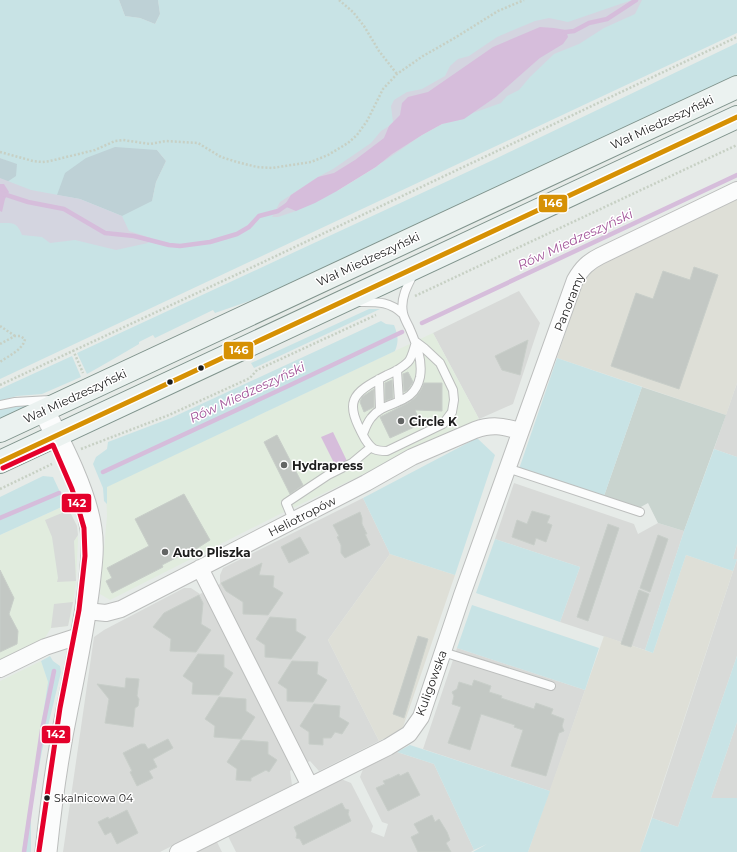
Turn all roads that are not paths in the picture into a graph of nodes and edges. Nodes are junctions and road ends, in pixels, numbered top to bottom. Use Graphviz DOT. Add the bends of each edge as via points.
graph roads {
  1 [pos="737,87"];
  2 [pos="737,118"];
  3 [pos="737,190"];
  4 [pos="416,268"];
  5 [pos="344,302"];
  6 [pos="403,314"];
  7 [pos="416,342"];
  8 [pos="397,370"];
  9 [pos="379,379"];
  10 [pos="67,400"];
  11 [pos="399,401"];
  12 [pos="0,405"];
  13 [pos="380,410"];
  14 [pos="44,411"];
  15 [pos="520,431"];
  16 [pos="0,432"];
  17 [pos="363,434"];
  18 [pos="56,436"];
  19 [pos="370,448"];
  20 [pos="0,462"];
  21 [pos="507,468"];
  22 [pos="640,512"];
  23 [pos="293,520"];
  24 [pos="200,568"];
  25 [pos="86,611"];
  26 [pos="82,635"];
  27 [pos="443,652"];
  28 [pos="0,669"];
  29 [pos="551,686"];
  30 [pos="310,786"];
  31 [pos="46,852"];
  32 [pos="178,852"];
  1 -- 10 [label="main road, Wał Miedzeszyński"];
  2 -- 4 [label="main road"];
  3 -- 15 [label="street, Panoramy" via="588,262 575,280"];
  4 -- 5 [label="main road"];
  4 -- 6 [label="lane" via="404,294"];
  5 -- 6 [label="lane" via="383,302"];
  5 -- 18 [label="main road"];
  6 -- 7 [label="lane"];
  7 -- 8 [label="lane" via="409,361"];
  7 -- 11 [label="lane" via="421,363 420,377 411,395"];
  7 -- 19 [label="lane" via="440,364 453,390 452,412 443,424 394,448 378,451"];
  8 -- 9 [label="lane"];
  8 -- 11 [label="lane"];
  9 -- 13 [label="lane"];
  9 -- 17 [label="lane" via="357,393 353,403 353,412"];
  10 -- 12 [label="lane" via="39,400"];
  10 -- 14 [label="main road, Wał Miedzeszyński"];
  11 -- 13 [label="lane"];
  13 -- 17 [label="lane" via="371,417"];
  14 -- 16 [label="main road, Wał Miedzeszyński"];
  14 -- 18 [label="street"];
  15 -- 21 [label="street, Kuligowska"];
  15 -- 23 [label="street, Heliotropów" via="496,425 475,430 412,457"];
  17 -- 19 [label="lane"];
  18 -- 20 [label="main road"];
  18 -- 25 [label="street" via="79,487 91,527 92,556"];
  19 -- 23 [label="lane" via="352,463 328,475 286,503"];
  21 -- 22 [label="lane"];
  21 -- 27 [label="street, Kuligowska"];
  23 -- 24 [label="street, Heliotropów"];
  24 -- 25 [label="street, Heliotropów" via="121,609 106,613"];
  24 -- 30 [label="street"];
  25 -- 26 [label="street"];
  26 -- 28 [label="street" via="45,647"];
  26 -- 31 [label="street" via="66,716"];
  27 -- 29 [label="lane"];
  27 -- 30 [label="street, Kuligowska" via="421,716 409,734 388,748"];
  30 -- 32 [label="street, Kuligowska"];
}
